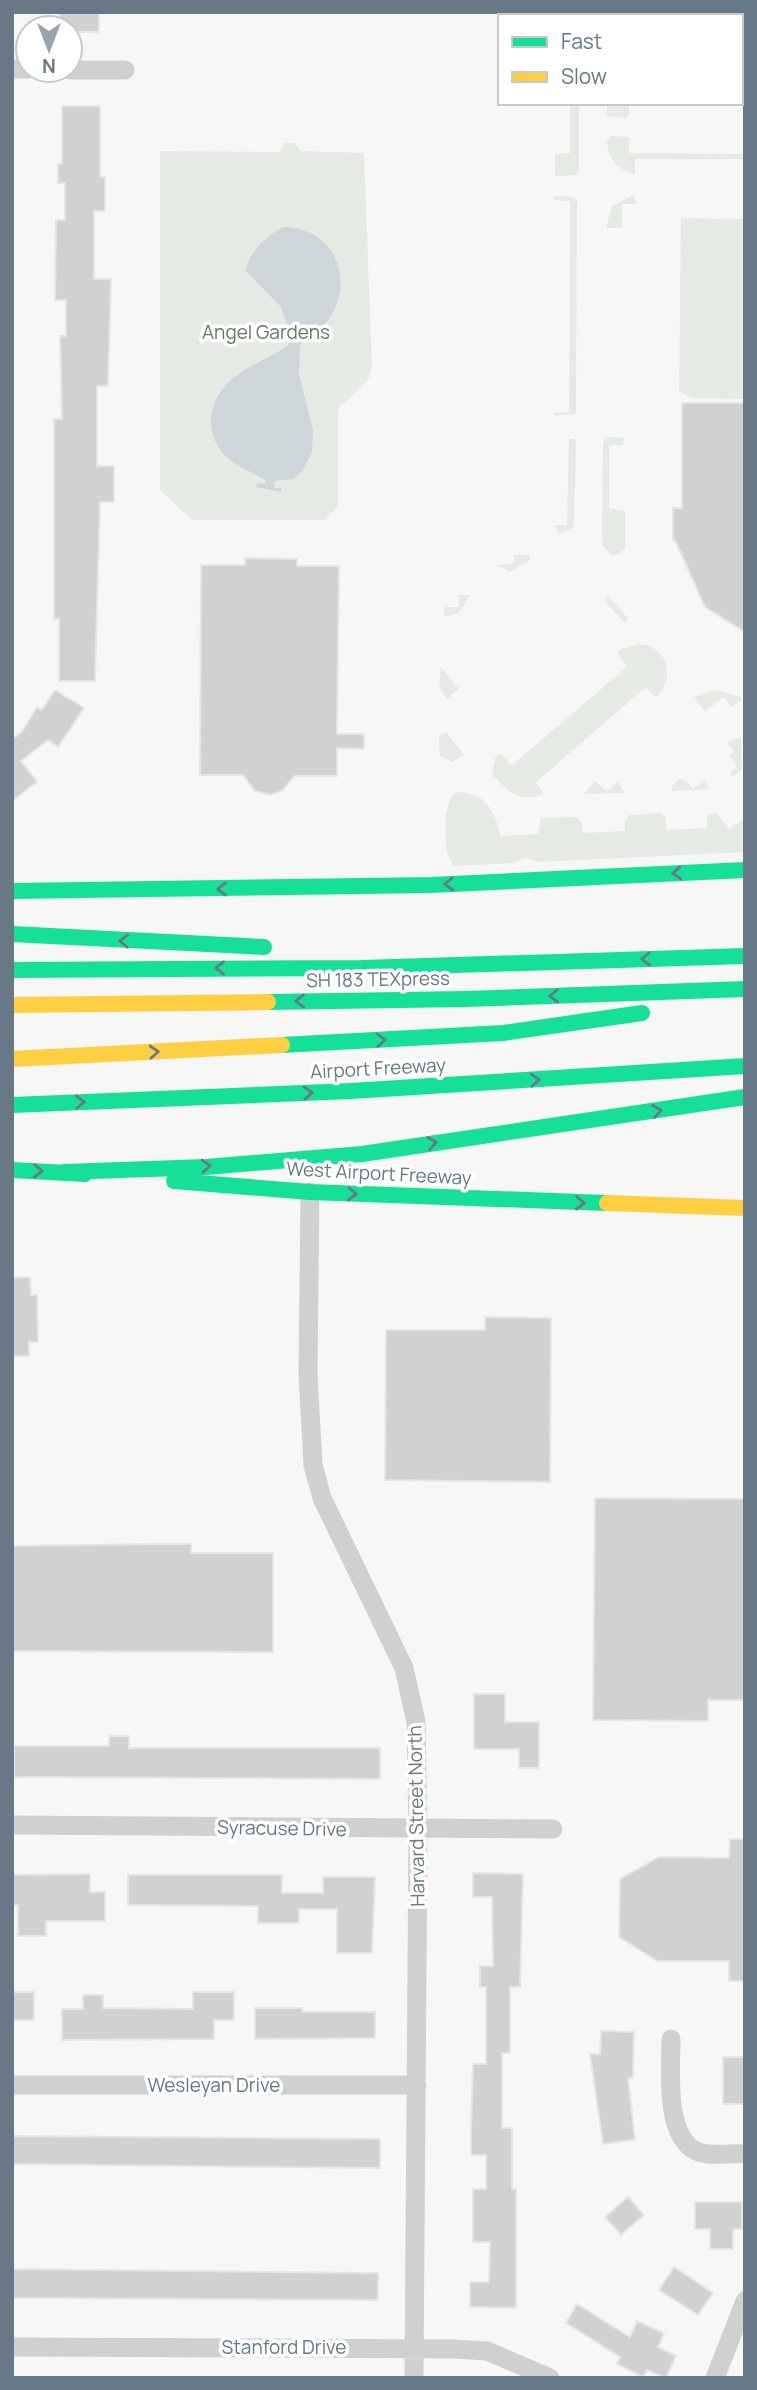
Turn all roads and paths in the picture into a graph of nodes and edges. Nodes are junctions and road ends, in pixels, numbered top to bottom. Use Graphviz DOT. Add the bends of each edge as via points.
graph roads {
  1 [pos="84,70"];
  2 [pos="125,70"];
  3 [pos="745,870"];
  4 [pos="12,891"];
  5 [pos="12,933"];
  6 [pos="745,954"];
  7 [pos="362,968"];
  8 [pos="12,970"];
  9 [pos="745,989"];
  10 [pos="12,1005"];
  11 [pos="500,1017"];
  12 [pos="351,1018"];
  13 [pos="123,1021"];
  14 [pos="12,1059"];
  15 [pos="745,1066"];
  16 [pos="745,1097"];
  17 [pos="12,1105"];
  18 [pos="12,1170"];
  19 [pos="64,1172"];
  20 [pos="310,1192"];
  21 [pos="745,1208"];
  22 [pos="12,1825"];
  23 [pos="418,1829"];
  24 [pos="553,1829"];
  25 [pos="671,2039"];
  26 [pos="12,2085"];
  27 [pos="416,2085"];
  28 [pos="745,2154"];
  29 [pos="745,2301"];
  30 [pos="12,2347"];
  31 [pos="414,2347"];
  32 [pos="414,2378"];
  33 [pos="550,2378"];
  34 [pos="715,2378"];
  1 -- 2 [label="street"];
  3 -- 4 [label="main road, one-way" via="395,886"];
  7 -- 5 [label="main road, one-way" via="259,946"];
  6 -- 7 [label="main road, one-way"];
  7 -- 8 [label="main road, one-way"];
  9 -- 10 [label="main road, SH 183 TEXpress, one-way" via="466,999"];
  14 -- 11 [label="main road, one-way" via="503,1033 649,1013"];
  12 -- 13 [label="main road, SH 183 TEXpress"];
  17 -- 15 [label="main road, Airport Freeway, one-way" via="351,1091"];
  19 -- 16 [label="main road, one-way" via="205,1167 362,1154"];
  18 -- 19 [label="main road, West Airport Freeway, one-way"];
  19 -- 20 [label="main road, West Airport Freeway"];
  20 -- 21 [label="main road, West Airport Freeway, one-way"];
  20 -- 23 [label="street, Harvard Street North" via="308,1374 313,1465 323,1498 411,1690 418,1747"];
  22 -- 23 [label="street, Syracuse Drive"];
  23 -- 24 [label="street, Syracuse Drive"];
  23 -- 27 [label="street, Harvard Street North"];
  25 -- 28 [label="street" via="673,2116 683,2140 697,2152"];
  26 -- 27 [label="street, Wesleyan Drive"];
  27 -- 31 [label="street, Harvard Street North"];
  29 -- 34 [label="street"];
  30 -- 31 [label="street, Stanford Drive"];
  31 -- 32 [label="street, Harvard Street North"];
  31 -- 33 [label="street, Stanford Drive" via="487,2351"];
}
